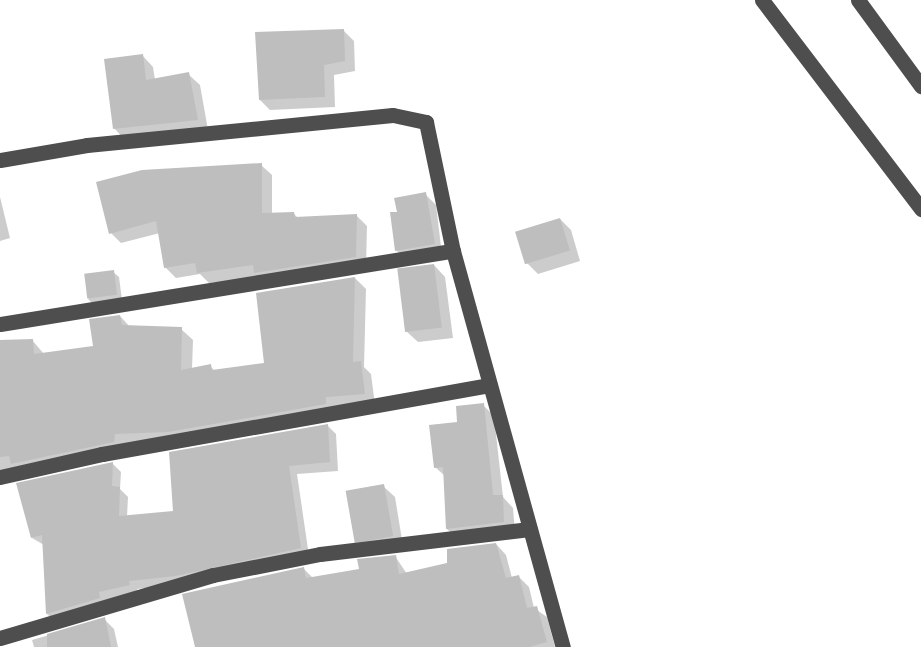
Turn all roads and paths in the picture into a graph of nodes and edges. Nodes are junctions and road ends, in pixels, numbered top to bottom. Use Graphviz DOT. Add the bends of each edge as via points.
graph roads {
  1 [pos="762,0"];
  2 [pos="858,0"];
  3 [pos="921,86"];
  4 [pos="0,160"];
  5 [pos="921,209"];
  6 [pos="453,251"];
  7 [pos="0,324"];
  8 [pos="488,385"];
  9 [pos="0,477"];
  10 [pos="531,529"];
  11 [pos="0,639"];
  12 [pos="563,647"];
  1 -- 5 [label="street"];
  2 -- 3 [label="street"];
  4 -- 6 [label="street" via="87,144 393,115 426,122"];
  6 -- 7 [label="street"];
  6 -- 8 [label="street"];
  8 -- 9 [label="street" via="102,454"];
  8 -- 10 [label="street"];
  10 -- 11 [label="street" via="320,554 213,575"];
  10 -- 12 [label="street"];
}
